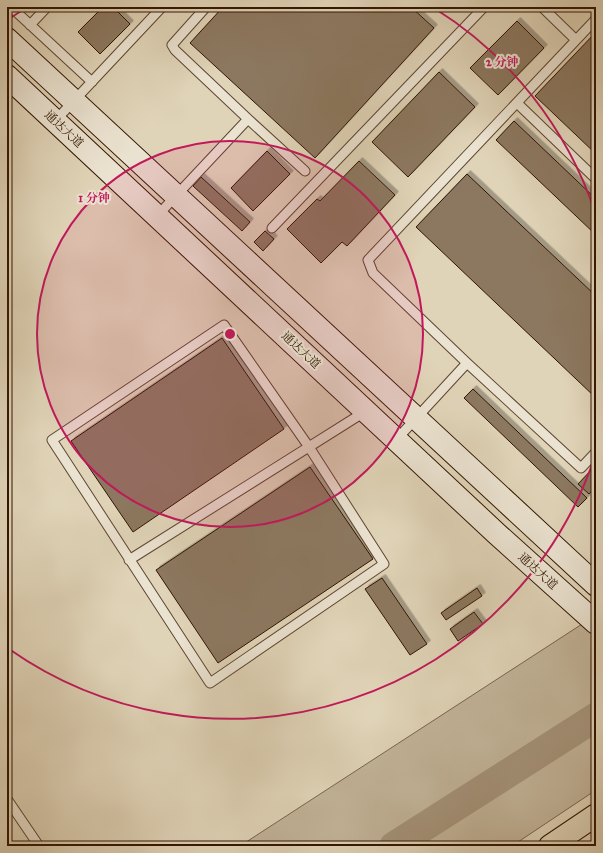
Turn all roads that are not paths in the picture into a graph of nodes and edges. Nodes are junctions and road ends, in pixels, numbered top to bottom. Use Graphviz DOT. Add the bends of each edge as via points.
graph roads {
  1 [pos="11,7"];
  2 [pos="46,7"];
  3 [pos="162,7"];
  4 [pos="206,7"];
  5 [pos="484,7"];
  6 [pos="542,7"];
  7 [pos="596,19"];
  8 [pos="30,25"];
  9 [pos="7,39"];
  10 [pos="576,40"];
  11 [pos="7,76"];
  12 [pos="92,82"];
  13 [pos="74,101"];
  14 [pos="517,103"];
  15 [pos="248,119"];
  16 [pos="55,121"];
  17 [pos="305,171"];
  18 [pos="596,179"];
  19 [pos="176,195"];
  20 [pos="157,216"];
  21 [pos="272,228"];
  22 [pos="467,363"];
  23 [pos="366,411"];
  24 [pos="416,418"];
  25 [pos="396,440"];
  26 [pos="309,447"];
  27 [pos="596,452"];
  28 [pos="129,560"];
  29 [pos="596,585"];
  30 [pos="596,622"];
  31 [pos="7,799"];
  32 [pos="596,815"];
  33 [pos="39,846"];
  34 [pos="550,846"];
  1 -- 8 [label="lane"];
  2 -- 8 [label="lane"];
  3 -- 12 [label="lane"];
  4 -- 15 [label="lane" via="172,45"];
  5 -- 21 [label="lane"];
  6 -- 10 [label="lane"];
  7 -- 10 [label="lane"];
  8 -- 12 [label="lane"];
  9 -- 13 [label="main road"];
  10 -- 14 [label="lane"];
  11 -- 16 [label="main road, 通达大道"];
  12 -- 13 [label="lane"];
  13 -- 16 [label="lane"];
  13 -- 19 [label="main road"];
  14 -- 18 [label="lane"];
  14 -- 22 [label="lane" via="368,260 373,273"];
  15 -- 17 [label="lane"];
  15 -- 19 [label="lane"];
  16 -- 20 [label="main road, 通达大道"];
  19 -- 20 [label="lane"];
  19 -- 24 [label="main road"];
  20 -- 23 [label="main road, 通达大道"];
  22 -- 24 [label="lane"];
  22 -- 27 [label="lane" via="581,468"];
  23 -- 25 [label="main road, 通达大道"];
  23 -- 26 [label="lane"];
  24 -- 25 [label="lane"];
  24 -- 29 [label="main road"];
  25 -- 30 [label="main road, 通达大道"];
  26 -- 28 [label="lane"];
  26 -- 28 [label="lane" via="384,564 210,683"];
  26 -- 28 [label="lane" via="224,325 52,440"];
  31 -- 33 [label="lane"];
  32 -- 34 [label="main road"];
}
